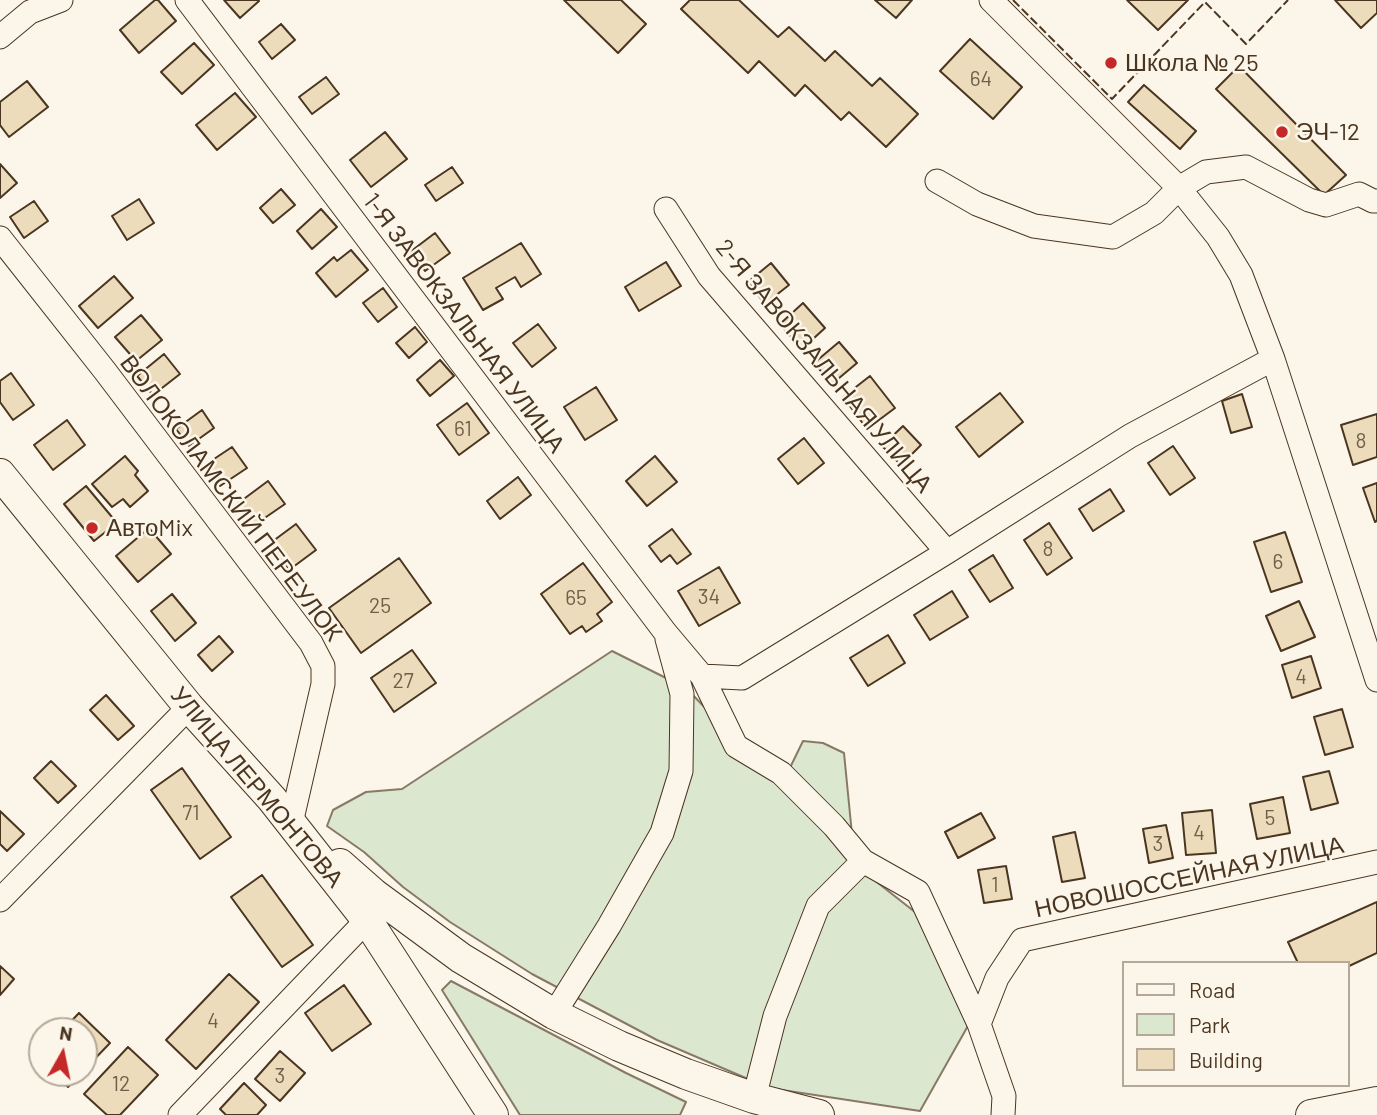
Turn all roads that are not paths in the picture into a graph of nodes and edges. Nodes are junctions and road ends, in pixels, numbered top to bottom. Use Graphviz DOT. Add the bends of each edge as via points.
graph roads {
  1 [pos="61,0"];
  2 [pos="187,0"];
  3 [pos="991,0"];
  4 [pos="0,37"];
  5 [pos="937,181"];
  6 [pos="1179,188"];
  7 [pos="1377,201"];
  8 [pos="666,209"];
  9 [pos="0,238"];
  10 [pos="1273,359"];
  11 [pos="0,474"];
  12 [pos="947,552"];
  13 [pos="665,632"];
  14 [pos="702,676"];
  15 [pos="1377,680"];
  16 [pos="189,707"];
  17 [pos="282,809"];
  18 [pos="863,861"];
  19 [pos="1377,862"];
  20 [pos="0,900"];
  21 [pos="367,920"];
  22 [pos="554,1014"];
  23 [pos="979,1024"];
  24 [pos="754,1098"];
  25 [pos="1375,1105"];
  26 [pos="489,1113"];
  27 [pos="180,1115"];
  28 [pos="819,1115"];
  29 [pos="1003,1115"];
  30 [pos="1311,1115"];
  1 -- 4 [label="street" via="30,12"];
  2 -- 13 [label="street, 1-Я ЗАВОКЗАЛЬНАЯ УЛИЦА"];
  3 -- 6 [label="street"];
  5 -- 6 [label="street" via="977,204 1034,226 1112,237 1154,213"];
  6 -- 7 [label="street" via="1206,172 1245,167 1326,205 1359,194"];
  6 -- 10 [label="street" via="1219,237 1241,275"];
  8 -- 12 [label="street, 2-Я ЗАВОКЗАЛЬНАЯ УЛИЦА" via="709,276"];
  9 -- 17 [label="street, ВОЛОКОЛАМСКИЙ ПЕРЕУЛОК" via="311,643 323,666 323,684"];
  10 -- 12 [label="street" via="1130,436"];
  10 -- 15 [label="street"];
  11 -- 16 [label="main road, УЛИЦА ЛЕРМОНТОВА"];
  12 -- 14 [label="street" via="742,678"];
  13 -- 14 [label="street, 1-Я ЗАВОКЗАЛЬНАЯ УЛИЦА"];
  13 -- 22 [label="street" via="682,694 681,771 662,833"];
  14 -- 18 [label="street, 1-Я ЗАВОКЗАЛЬНАЯ УЛИЦА" via="736,746 781,773"];
  16 -- 17 [label="main road, УЛИЦА ЛЕРМОНТОВА"];
  16 -- 20 [label="street"];
  17 -- 21 [label="main road, УЛИЦА ЛЕРМОНТОВА"];
  17 -- 22 [label="main road" via="417,927"];
  18 -- 23 [label="street" via="918,892"];
  18 -- 24 [label="street" via="818,906 775,1016"];
  19 -- 23 [label="street, НОВОШОССЕЙНАЯ УЛИЦА" via="1022,940 997,978"];
  21 -- 26 [label="main road, УЛИЦА ЛЕРМОНТОВА"];
  21 -- 27 [label="street"];
  22 -- 24 [label="main road" via="630,1051"];
  23 -- 29 [label="street" via="1004,1096"];
  24 -- 28 [label="main road"];
  25 -- 30 [label="main road"];
}
